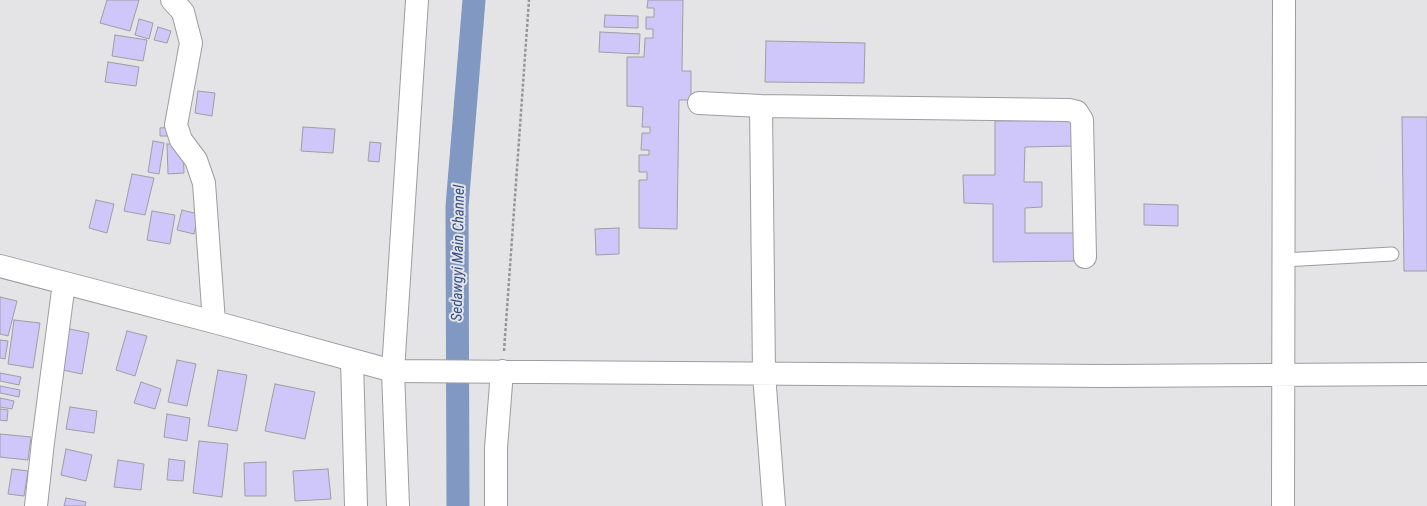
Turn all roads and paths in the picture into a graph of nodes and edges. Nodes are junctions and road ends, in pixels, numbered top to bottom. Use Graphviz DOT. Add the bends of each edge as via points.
graph roads {
  1 [pos="172,0"];
  2 [pos="417,0"];
  3 [pos="529,0"];
  4 [pos="1284,0"];
  5 [pos="699,103"];
  6 [pos="761,106"];
  7 [pos="1392,254"];
  8 [pos="1085,257"];
  9 [pos="1283,260"];
  10 [pos="0,266"];
  11 [pos="64,283"];
  12 [pos="214,322"];
  13 [pos="352,360"];
  14 [pos="393,371"];
  15 [pos="495,372"];
  16 [pos="764,374"];
  17 [pos="1283,374"];
  18 [pos="1427,374"];
  19 [pos="36,506"];
  20 [pos="356,506"];
  21 [pos="398,506"];
  22 [pos="496,506"];
  23 [pos="774,506"];
  24 [pos="1283,506"];
  1 -- 12 [label="street" via="183,12 191,43 176,125 181,140 196,160 204,183"];
  2 -- 14 [label="street"];
  3 -- 15 [label="path"];
  4 -- 9 [label="street"];
  5 -- 6 [label="street"];
  6 -- 8 [label="street" via="1077,112 1082,120"];
  6 -- 16 [label="street"];
  7 -- 9 [label="lane"];
  9 -- 17 [label="street"];
  10 -- 11 [label="street"];
  11 -- 12 [label="street"];
  11 -- 19 [label="street"];
  12 -- 13 [label="street"];
  13 -- 14 [label="street"];
  13 -- 20 [label="street"];
  14 -- 15 [label="street"];
  14 -- 21 [label="street"];
  15 -- 16 [label="street"];
  15 -- 22 [label="street"];
  16 -- 17 [label="street"];
  16 -- 23 [label="street"];
  17 -- 18 [label="street"];
  17 -- 24 [label="street"];
}
